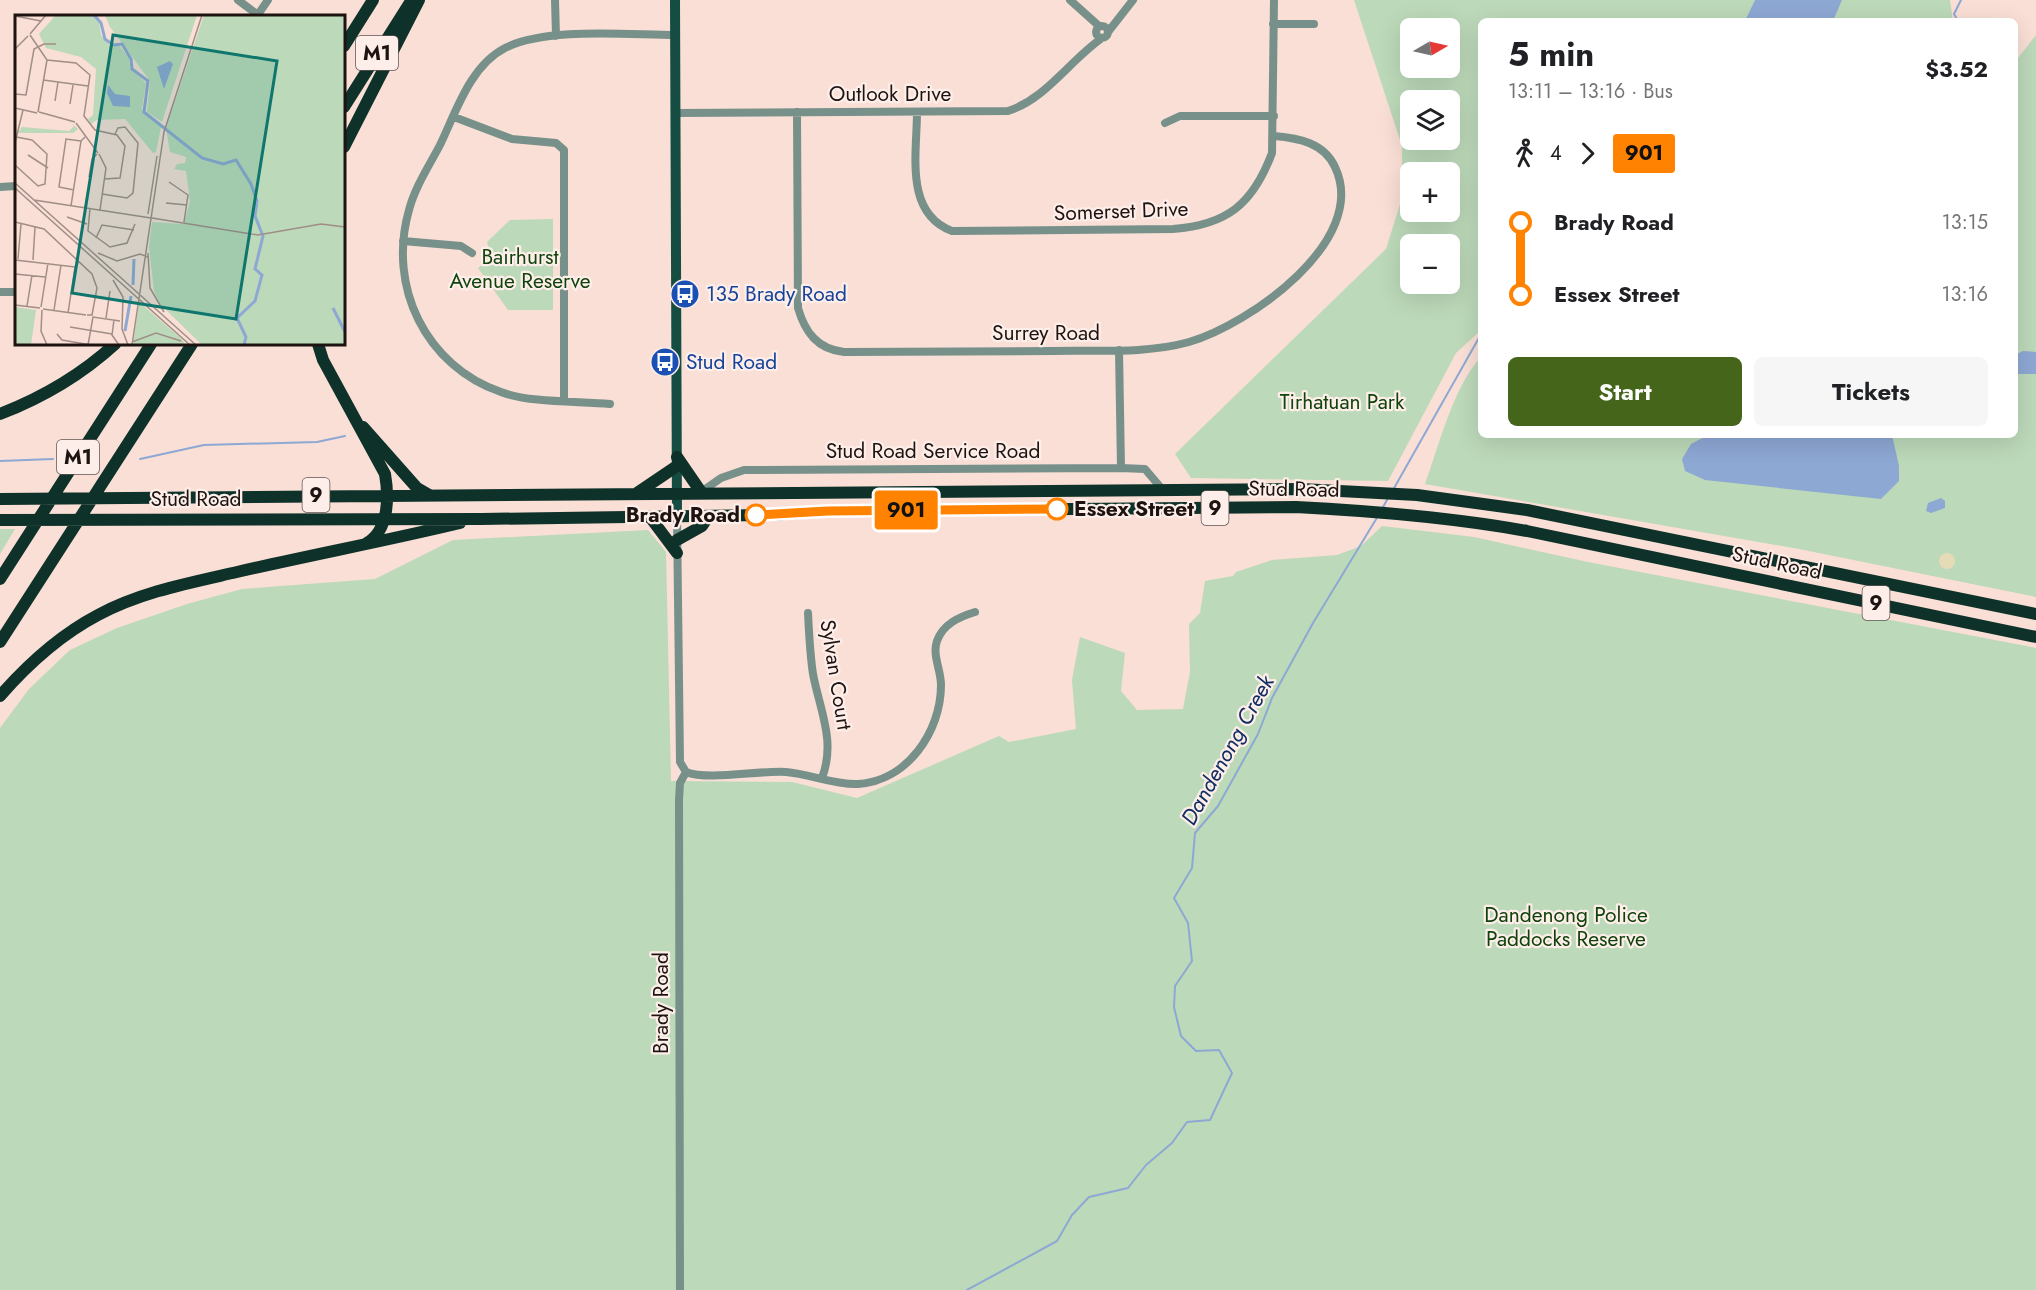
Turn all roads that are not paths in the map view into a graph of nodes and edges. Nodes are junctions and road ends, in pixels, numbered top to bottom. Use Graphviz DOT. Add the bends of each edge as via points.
graph roads {
  1 [pos="238,0"];
  2 [pos="268,0"];
  3 [pos="373,0"];
  4 [pos="411,0"];
  5 [pos="419,0"];
  6 [pos="555,0"];
  7 [pos="675,0"];
  8 [pos="1070,0"];
  9 [pos="1133,0"];
  10 [pos="1274,0"];
  11 [pos="256,15"];
  12 [pos="258,15"];
  13 [pos="1273,24"];
  14 [pos="1314,24"];
  15 [pos="1100,30"];
  16 [pos="675,35"];
  17 [pos="556,36"];
  18 [pos="345,44"];
  19 [pos="345,105"];
  20 [pos="797,112"];
  21 [pos="917,112"];
  22 [pos="676,113"];
  23 [pos="1274,116"];
  24 [pos="454,117"];
  25 [pos="1166,123"];
  26 [pos="1274,136"];
  27 [pos="345,145"];
  28 [pos="15,186"];
  29 [pos="0,187"];
  30 [pos="403,241"];
  31 [pos="472,253"];
  32 [pos="114,345"];
  33 [pos="150,345"];
  34 [pos="191,345"];
  35 [pos="318,345"];
  36 [pos="1119,350"];
  37 [pos="564,399"];
  38 [pos="610,404"];
  39 [pos="0,414"];
  40 [pos="357,423"];
  41 [pos="677,461"];
  42 [pos="1121,468"];
  43 [pos="1162,489"];
  44 [pos="677,492"];
  45 [pos="701,492"];
  46 [pos="637,493"];
  47 [pos="386,495"];
  48 [pos="429,495"];
  49 [pos="0,499"];
  50 [pos="708,516"];
  51 [pos="650,517"];
  52 [pos="677,517"];
  53 [pos="384,518"];
  54 [pos="481,519"];
  55 [pos="0,520"];
  56 [pos="363,545"];
  57 [pos="677,547"];
  58 [pos="0,579"];
  59 [pos="975,612"];
  60 [pos="808,613"];
  61 [pos="2036,614"];
  62 [pos="2036,637"];
  63 [pos="0,642"];
  64 [pos="0,696"];
  65 [pos="686,772"];
  66 [pos="822,778"];
  67 [pos="680,1290"];
  1 -- 11 [label="street"];
  2 -- 12 [label="street"];
  3 -- 18 [label="highway, M1"];
  4 -- 19 [label="highway, M1"];
  5 -- 27 [label="highway"];
  6 -- 17 [label="street"];
  7 -- 16 [label="main road, Brady Road"];
  8 -- 15 [label="street"];
  9 -- 15 [label="street, Outlook Drive"];
  10 -- 13 [label="street, Somerset Drive"];
  13 -- 14 [label="street"];
  13 -- 23 [label="street, Somerset Drive"];
  15 -- 21 [label="street, Outlook Drive" via="1034,100 1019,108"];
  16 -- 17 [label="street"];
  16 -- 22 [label="main road, Brady Road"];
  17 -- 24 [label="street" via="527,39 502,50 478,72"];
  20 -- 21 [label="street, Outlook Drive"];
  20 -- 22 [label="street, Outlook Drive"];
  20 -- 36 [label="street, Surrey Road" via="798,308 815,341 844,352"];
  21 -- 26 [label="street, Somerset Drive" via="919,199 938,223 961,232 1173,229 1205,225 1220,220 1251,196 1264,176"];
  22 -- 41 [label="main road, Brady Road"];
  23 -- 25 [label="street" via="1180,116"];
  23 -- 26 [label="street, Somerset Drive"];
  24 -- 30 [label="street" via="409,209"];
  24 -- 37 [label="street" via="512,139 556,142 564,150"];
  26 -- 36 [label="street, Surrey Road" via="1298,138 1315,145 1329,157 1338,174 1342,196 1339,211 1316,253 1277,295 1218,332 1165,347"];
  28 -- 29 [label="street"];
  30 -- 31 [label="street" via="461,246"];
  30 -- 37 [label="street" via="402,272 410,304 427,337 451,365 503,393"];
  32 -- 39 [label="highway" via="67,383 38,400"];
  33 -- 58 [label="highway, M1"];
  34 -- 63 [label="highway, M1"];
  35 -- 40 [label="highway"];
  36 -- 42 [label="street"];
  37 -- 38 [label="street"];
  40 -- 47 [label="highway" via="385,474"];
  40 -- 48 [label="highway" via="366,428 417,488"];
  41 -- 44 [label="main road, Brady Road"];
  41 -- 45 [label="highway"];
  41 -- 46 [label="highway"];
  42 -- 43 [label="street, Stud Road Service Road" via="1144,468"];
  42 -- 45 [label="street, Stud Road Service Road" via="744,470 721,478"];
  43 -- 45 [label="highway, Stud Road / 9"];
  43 -- 61 [label="highway, Stud Road / 9" via="1365,490 1527,510"];
  44 -- 45 [label="highway, Stud Road / 9"];
  44 -- 46 [label="highway, Stud Road / 9"];
  44 -- 52 [label="main road, Brady Road"];
  46 -- 48 [label="highway, Stud Road / 9"];
  47 -- 48 [label="highway, Stud Road / 9"];
  47 -- 49 [label="highway, Stud Road / 9"];
  47 -- 53 [label="highway"];
  50 -- 52 [label="highway, Stud Road / 9"];
  50 -- 57 [label="highway"];
  50 -- 62 [label="highway, Stud Road / 9" via="828,511 1296,507 1407,514 1527,531"];
  51 -- 52 [label="highway, Stud Road / 9"];
  51 -- 54 [label="highway, Stud Road / 9"];
  51 -- 57 [label="highway"];
  52 -- 57 [label="street, Brady Road"];
  53 -- 54 [label="highway, Stud Road / 9"];
  53 -- 55 [label="highway, Stud Road / 9"];
  53 -- 56 [label="highway" via="378,535"];
  54 -- 56 [label="highway"];
  56 -- 64 [label="highway" via="136,597 62,637"];
  57 -- 65 [label="street, Brady Road" via="680,759"];
  59 -- 66 [label="street" via="946,625 939,637 938,710 932,728 915,754 897,771 869,782 846,784"];
  60 -- 66 [label="street, Sylvan Court" via="813,675 828,732"];
  65 -- 66 [label="street" via="778,772"];
  65 -- 67 [label="street, Brady Road" via="680,783 679,800"];
}
